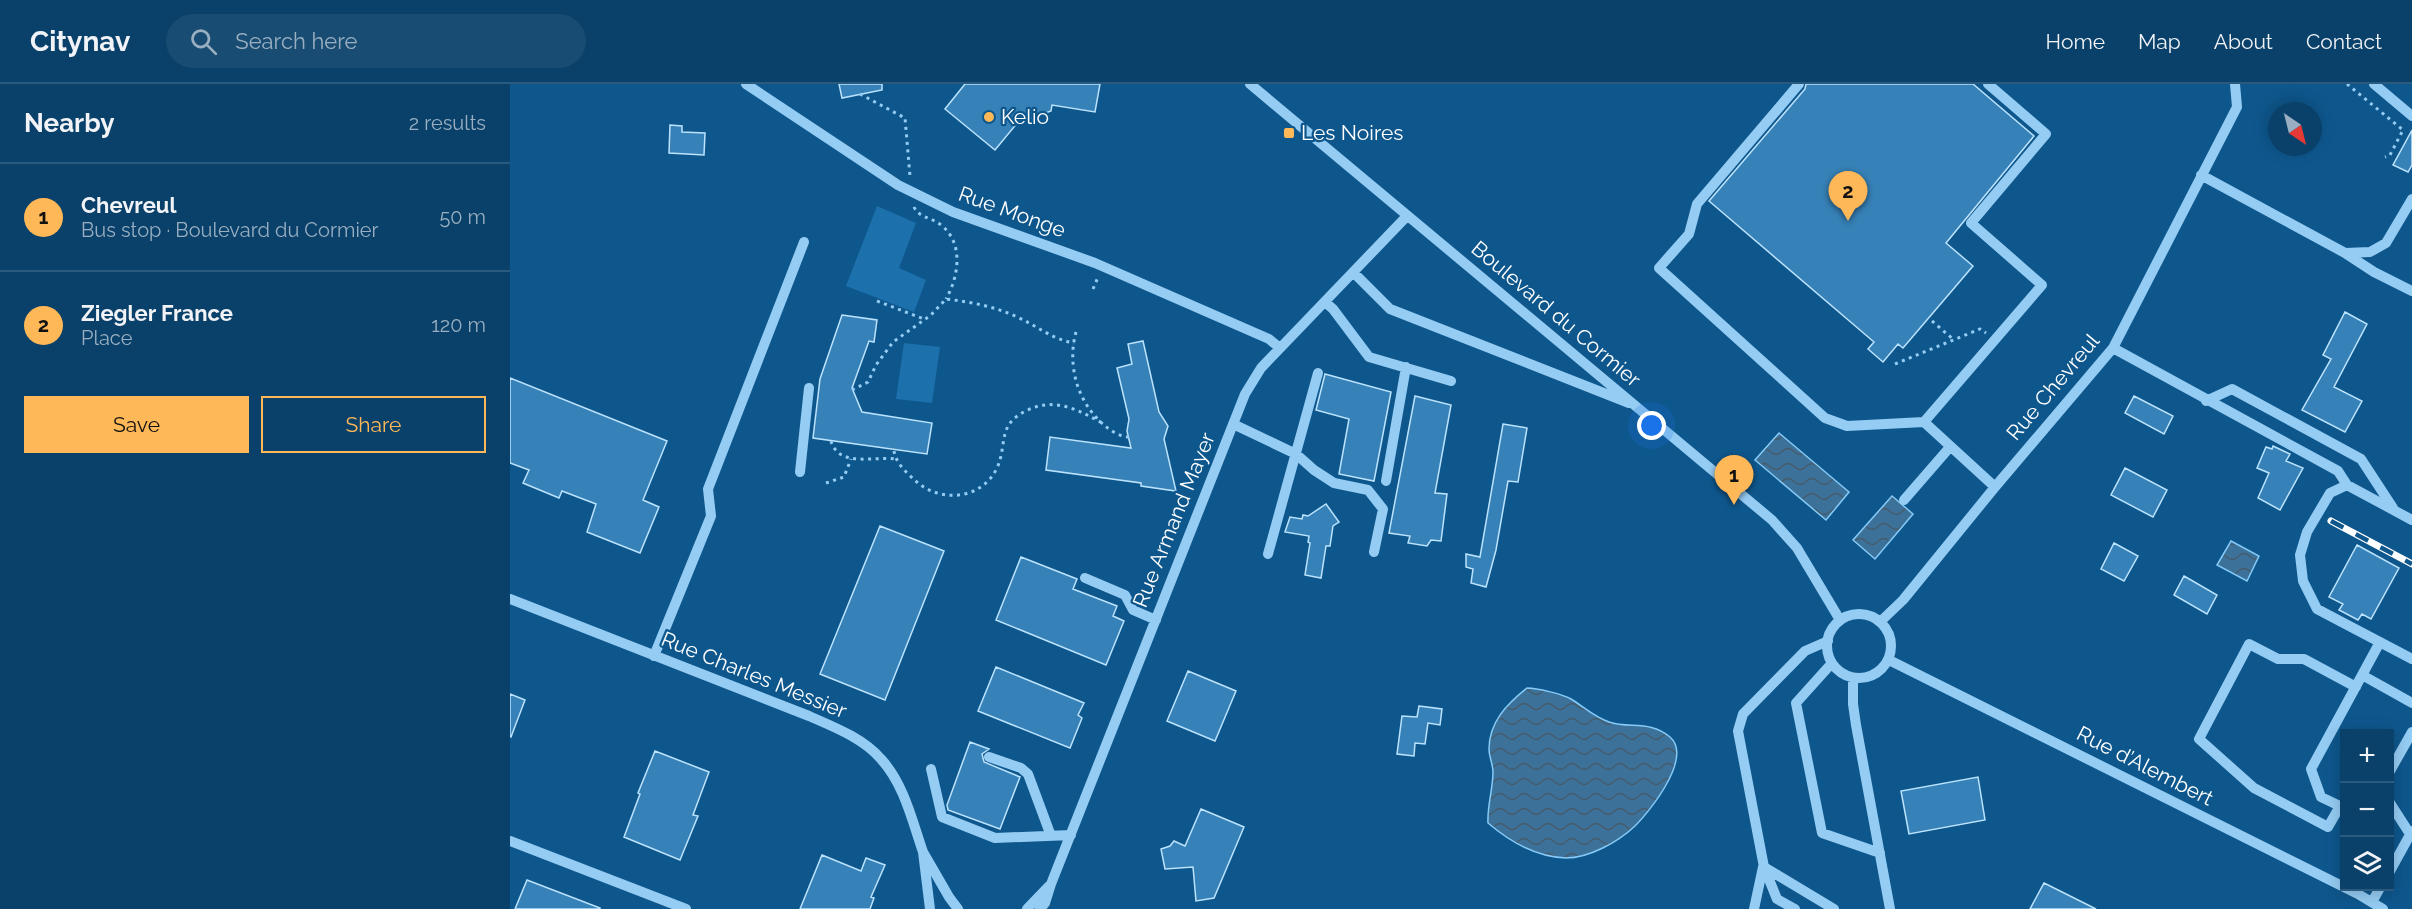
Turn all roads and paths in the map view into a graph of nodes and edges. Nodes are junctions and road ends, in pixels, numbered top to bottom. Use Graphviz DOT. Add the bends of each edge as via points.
graph roads {
  1 [pos="746,84"];
  2 [pos="1250,84"];
  3 [pos="1799,84"];
  4 [pos="1988,84"];
  5 [pos="2235,84"];
  6 [pos="2347,84"];
  7 [pos="2374,84"];
  8 [pos="2412,116"];
  9 [pos="2385,157"];
  10 [pos="2201,176"];
  11 [pos="2412,199"];
  12 [pos="1407,216"];
  13 [pos="804,242"];
  14 [pos="2344,253"];
  15 [pos="1354,273"];
  16 [pos="2412,291"];
  17 [pos="877,301"];
  18 [pos="1325,302"];
  19 [pos="924,319"];
  20 [pos="1932,321"];
  21 [pos="1076,332"];
  22 [pos="1954,340"];
  23 [pos="1994,340"];
  24 [pos="1074,343"];
  25 [pos="1280,348"];
  26 [pos="2113,348"];
  27 [pos="1895,364"];
  28 [pos="1406,367"];
  29 [pos="1318,373"];
  30 [pos="1451,381"];
  31 [pos="809,388"];
  32 [pos="852,390"];
  33 [pos="2206,401"];
  34 [pos="1638,407"];
  35 [pos="1924,422"];
  36 [pos="1101,423"];
  37 [pos="1233,424"];
  38 [pos="1129,437"];
  39 [pos="831,441"];
  40 [pos="1950,447"];
  41 [pos="894,451"];
  42 [pos="1296,453"];
  43 [pos="851,459"];
  44 [pos="895,459"];
  45 [pos="800,472"];
  46 [pos="1386,481"];
  47 [pos="826,483"];
  48 [pos="2347,485"];
  49 [pos="1995,487"];
  50 [pos="1904,500"];
  51 [pos="2394,510"];
  52 [pos="2412,520"];
  53 [pos="1374,552"];
  54 [pos="1268,554"];
  55 [pos="1085,578"];
  56 [pos="510,599"];
  57 [pos="1155,620"];
  58 [pos="1840,620"];
  59 [pos="1881,621"];
  60 [pos="1828,641"];
  61 [pos="2380,642"];
  62 [pos="654,656"];
  63 [pos="2412,659"];
  64 [pos="1889,660"];
  65 [pos="1832,663"];
  66 [pos="2362,675"];
  67 [pos="1853,678"];
  68 [pos="2356,687"];
  69 [pos="2412,703"];
  70 [pos="2412,732"];
  71 [pos="989,756"];
  72 [pos="2394,764"];
  73 [pos="932,769"];
  74 [pos="2340,806"];
  75 [pos="2340,810"];
  76 [pos="2394,810"];
  77 [pos="2411,832"];
  78 [pos="1071,835"];
  79 [pos="1051,836"];
  80 [pos="510,840"];
  81 [pos="923,852"];
  82 [pos="1880,854"];
  83 [pos="2394,864"];
  84 [pos="1764,867"];
  85 [pos="1051,884"];
  86 [pos="2378,891"];
  87 [pos="2372,902"];
  88 [pos="686,909"];
  89 [pos="930,909"];
  90 [pos="958,909"];
  91 [pos="1027,909"];
  92 [pos="1040,909"];
  93 [pos="1754,909"];
  94 [pos="1795,909"];
  95 [pos="1834,909"];
  96 [pos="1890,909"];
  97 [pos="2383,909"];
  1 -- 25 [label="street, Rue Monge" via="898,184 932,202 1095,263 1269,339"];
  2 -- 12 [label="street, Boulevard du Cormier"];
  3 -- 35 [label="street" via="1697,204 1689,234 1659,268 1825,418 1847,426"];
  4 -- 23 [label="street" via="2046,134 1971,223 2042,285"];
  5 -- 10 [label="street, Rue Chevreul" via="2237,107"];
  6 -- 9 [label="path" via="2403,130 2390,155"];
  7 -- 8 [label="street"];
  10 -- 14 [label="street"];
  10 -- 26 [label="street, Rue Chevreul"];
  11 -- 14 [label="street" via="2386,243 2370,252"];
  12 -- 15 [label="street, Rue Armand Mayer"];
  12 -- 34 [label="street, Boulevard du Cormier"];
  13 -- 62 [label="street" via="708,489 711,516"];
  14 -- 16 [label="street"];
  15 -- 18 [label="street, Rue Armand Mayer"];
  15 -- 34 [label="street" via="1390,309"];
  17 -- 19 [label="path"];
  18 -- 25 [label="street, Rue Armand Mayer"];
  18 -- 28 [label="street" via="1369,357"];
  19 -- 24 [label="path" via="946,299 974,303 1013,315 1055,339"];
  19 -- 32 [label="path" via="893,342 868,382"];
  20 -- 22 [label="path"];
  21 -- 24 [label="path"];
  22 -- 23 [label="path" via="1980,329"];
  22 -- 27 [label="path"];
  23 -- 35 [label="street"];
  24 -- 36 [label="path" via="1073,366 1079,391"];
  25 -- 37 [label="street, Rue Armand Mayer" via="1261,368"];
  26 -- 33 [label="street"];
  26 -- 49 [label="street, Rue Chevreul"];
  28 -- 30 [label="street"];
  28 -- 46 [label="street"];
  29 -- 42 [label="street"];
  31 -- 45 [label="street"];
  33 -- 48 [label="street" via="2338,471"];
  33 -- 51 [label="street" via="2232,389 2361,459"];
  34 -- 58 [label="street, Boulevard du Cormier" via="1772,520 1797,548"];
  35 -- 40 [label="street"];
  36 -- 38 [label="path"];
  36 -- 44 [label="path" via="1061,405 1027,410 1005,432 997,468 990,478 969,493 959,495 926,489"];
  37 -- 42 [label="street"];
  37 -- 57 [label="street, Rue Armand Mayer"];
  39 -- 43 [label="path" via="833,448"];
  40 -- 49 [label="street"];
  40 -- 50 [label="street"];
  41 -- 44 [label="path"];
  42 -- 53 [label="street" via="1334,483 1368,490 1383,508"];
  42 -- 54 [label="street"];
  43 -- 44 [label="path"];
  43 -- 47 [label="path" via="844,477"];
  48 -- 51 [label="street"];
  48 -- 61 [label="street" via="2330,493 2307,532 2300,555 2303,581 2317,609"];
  49 -- 59 [label="street, Rue Chevreul" via="1903,600"];
  51 -- 52 [label="street"];
  55 -- 57 [label="street" via="1125,596 1133,610"];
  56 -- 62 [label="street, Rue Charles Messier"];
  57 -- 78 [label="street, Rue Armand Mayer"];
  58 -- 59 [label="street" via="1860,614"];
  58 -- 60 [label="street"];
  59 -- 64 [label="street" via="1891,639"];
  60 -- 65 [label="street"];
  60 -- 84 [label="street" via="1805,651 1743,714 1738,731"];
  61 -- 63 [label="street"];
  61 -- 66 [label="street"];
  62 -- 81 [label="street, Rue Charles Messier" via="851,735 881,758 902,790"];
  64 -- 67 [label="street" via="1874,675"];
  64 -- 87 [label="street, Rue d’Alembert"];
  65 -- 67 [label="street"];
  65 -- 82 [label="street" via="1796,703 1822,832"];
  66 -- 68 [label="street"];
  66 -- 69 [label="street"];
  67 -- 82 [label="street" via="1852,704"];
  68 -- 74 [label="street" via="2311,769 2321,797"];
  68 -- 75 [label="street" via="2304,659 2278,659 2249,644 2199,739 2254,788 2328,827"];
  70 -- 72 [label="street"];
  71 -- 79 [label="street" via="1028,774"];
  73 -- 79 [label="street" via="942,817 995,838"];
  76 -- 77 [label="street"];
  77 -- 83 [label="street"];
  78 -- 79 [label="street"];
  78 -- 85 [label="street, Rue Armand Mayer"];
  80 -- 88 [label="street"];
  81 -- 89 [label="street, Rue Charles Messier"];
  81 -- 90 [label="street, Rue Charles Messier"];
  82 -- 96 [label="street"];
  84 -- 93 [label="street"];
  84 -- 94 [label="street" via="1777,899"];
  84 -- 95 [label="street"];
  85 -- 91 [label="street, Rue Armand Mayer"];
  85 -- 92 [label="street, Rue Armand Mayer"];
  86 -- 87 [label="street"];
  87 -- 97 [label="street, Rue d’Alembert"];
}
